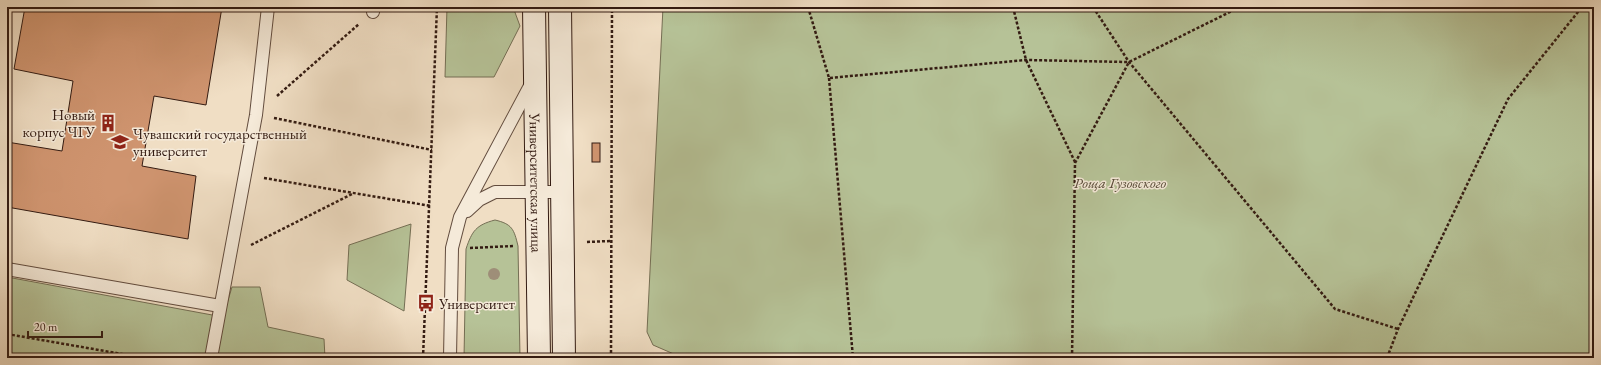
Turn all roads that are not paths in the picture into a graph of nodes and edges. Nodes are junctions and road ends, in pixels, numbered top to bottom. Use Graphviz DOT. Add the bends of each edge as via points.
graph roads {
  1 [pos="268,7"];
  2 [pos="534,7"];
  3 [pos="560,7"];
  4 [pos="536,75"];
  5 [pos="535,192"];
  6 [pos="562,192"];
  7 [pos="460,217"];
  8 [pos="7,269"];
  9 [pos="220,306"];
  10 [pos="211,358"];
  11 [pos="450,358"];
  12 [pos="539,358"];
  13 [pos="564,358"];
  1 -- 9 [label="lane" via="256,115"];
  2 -- 4 [label="main road, Университетская улица"];
  3 -- 6 [label="main road, Университетская улица"];
  4 -- 5 [label="main road, Университетская улица"];
  4 -- 7 [label="lane"];
  5 -- 6 [label="lane"];
  5 -- 7 [label="lane" via="495,192 478,200"];
  5 -- 12 [label="main road, Университетская улица"];
  6 -- 13 [label="main road, Университетская улица"];
  7 -- 11 [label="lane" via="452,248"];
  8 -- 9 [label="lane"];
  9 -- 10 [label="lane"];
}
